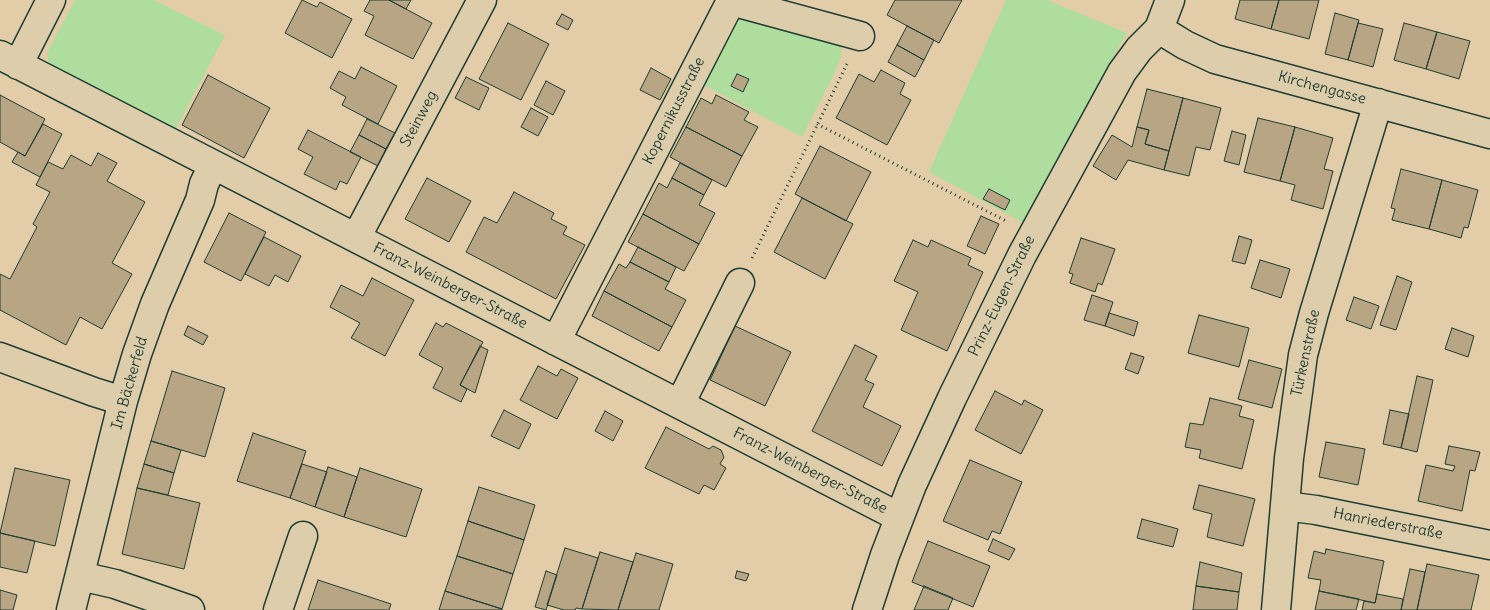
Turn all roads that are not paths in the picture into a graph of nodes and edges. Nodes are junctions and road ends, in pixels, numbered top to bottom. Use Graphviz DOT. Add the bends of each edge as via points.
graph roads {
  1 [pos="52,0"];
  2 [pos="482,0"];
  3 [pos="1170,0"];
  4 [pos="1159,29"];
  5 [pos="860,36"];
  6 [pos="9,60"];
  7 [pos="1378,104"];
  8 [pos="1490,134"];
  9 [pos="213,165"];
  10 [pos="356,238"];
  11 [pos="740,283"];
  12 [pos="556,340"];
  13 [pos="0,357"];
  14 [pos="123,401"];
  15 [pos="680,404"];
  16 [pos="1286,506"];
  17 [pos="899,517"];
  18 [pos="303,536"];
  19 [pos="1490,545"];
  20 [pos="80,576"];
  21 [pos="71,610"];
  22 [pos="190,610"];
  23 [pos="278,610"];
  24 [pos="866,610"];
  25 [pos="1276,610"];
  1 -- 6 [label="street"];
  2 -- 10 [label="street, Steinweg"];
  3 -- 4 [label="street, Prinz-Eugen-Straße"];
  4 -- 7 [label="street, Kirchengasse" via="1215,59"];
  4 -- 17 [label="street, Prinz-Eugen-Straße" via="1122,72 1033,234 952,398"];
  5 -- 12 [label="street, Kopernikusstraße" via="731,1"];
  6 -- 9 [label="street, Franz-Weinberger-Straße"];
  7 -- 8 [label="street, Kirchengasse"];
  7 -- 16 [label="street, Türkenstraße" via="1303,355"];
  9 -- 10 [label="street, Franz-Weinberger-Straße"];
  9 -- 14 [label="street, Im Bäckerfeld" via="155,304"];
  10 -- 12 [label="street, Franz-Weinberger-Straße"];
  11 -- 15 [label="street"];
  12 -- 15 [label="street, Franz-Weinberger-Straße"];
  13 -- 14 [label="street"];
  14 -- 20 [label="street, Im Bäckerfeld"];
  15 -- 17 [label="street, Franz-Weinberger-Straße"];
  16 -- 19 [label="street, Hanriederstraße"];
  16 -- 25 [label="street, Türkenstraße"];
  17 -- 24 [label="street, Prinz-Eugen-Straße"];
  18 -- 23 [label="street"];
  20 -- 21 [label="street, Im Bäckerfeld"];
  20 -- 22 [label="street" via="115,584"];
}
